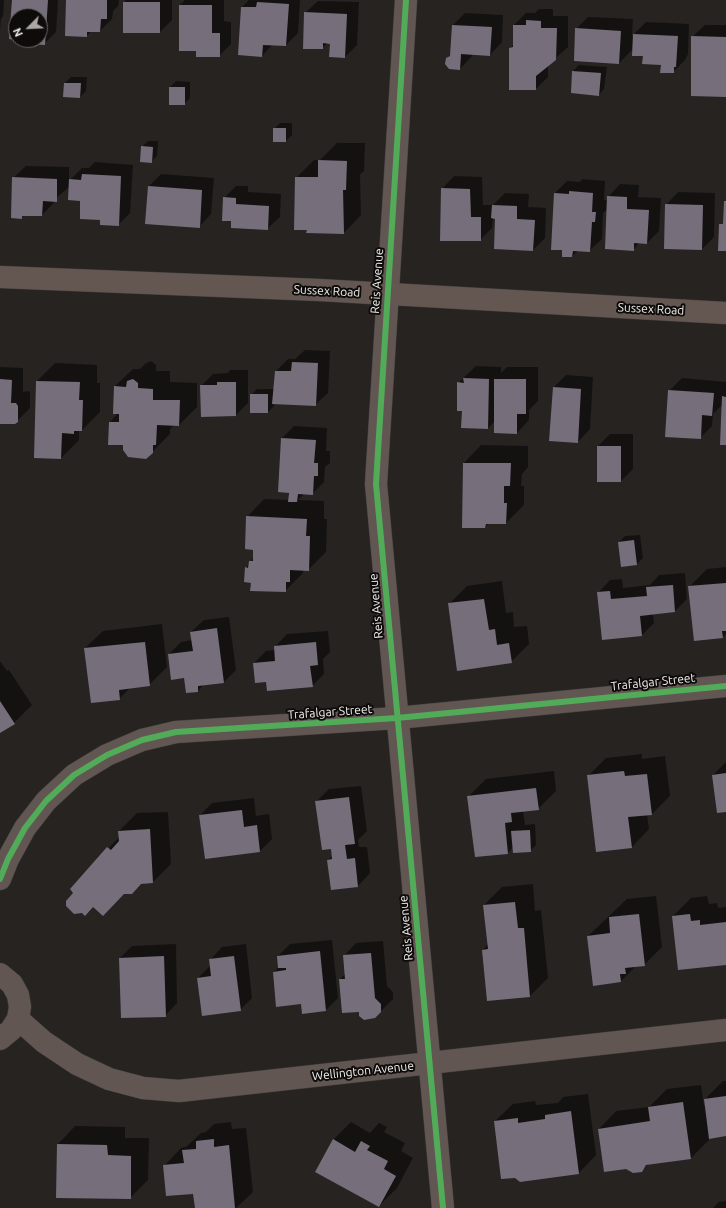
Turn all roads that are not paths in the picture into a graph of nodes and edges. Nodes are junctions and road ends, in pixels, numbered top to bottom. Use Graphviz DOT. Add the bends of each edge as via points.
graph roads {
  1 [pos="406,0"];
  2 [pos="0,277"];
  3 [pos="388,294"];
  4 [pos="726,313"];
  5 [pos="726,686"];
  6 [pos="397,718"];
  7 [pos="0,880"];
  8 [pos="0,974"];
  9 [pos="18,1020"];
  10 [pos="726,1030"];
  11 [pos="0,1039"];
  12 [pos="430,1064"];
  13 [pos="443,1208"];
  1 -- 3 [label="street, Reis Avenue"];
  2 -- 3 [label="street, Sussex Road"];
  3 -- 4 [label="street, Sussex Road"];
  3 -- 6 [label="street, Reis Avenue" via="376,484"];
  5 -- 6 [label="street, Trafalgar Street"];
  6 -- 7 [label="street, Trafalgar Street" via="176,732 135,743 107,755 74,775 46,801 25,828"];
  6 -- 12 [label="street, Reis Avenue"];
  8 -- 9 [label="street" via="12,984 18,995"];
  9 -- 11 [label="street"];
  9 -- 12 [label="street, Wellington Avenue" via="44,1042 77,1064 109,1079 143,1088 179,1091"];
  10 -- 12 [label="street, Wellington Avenue"];
  12 -- 13 [label="street, Reis Avenue"];
}
